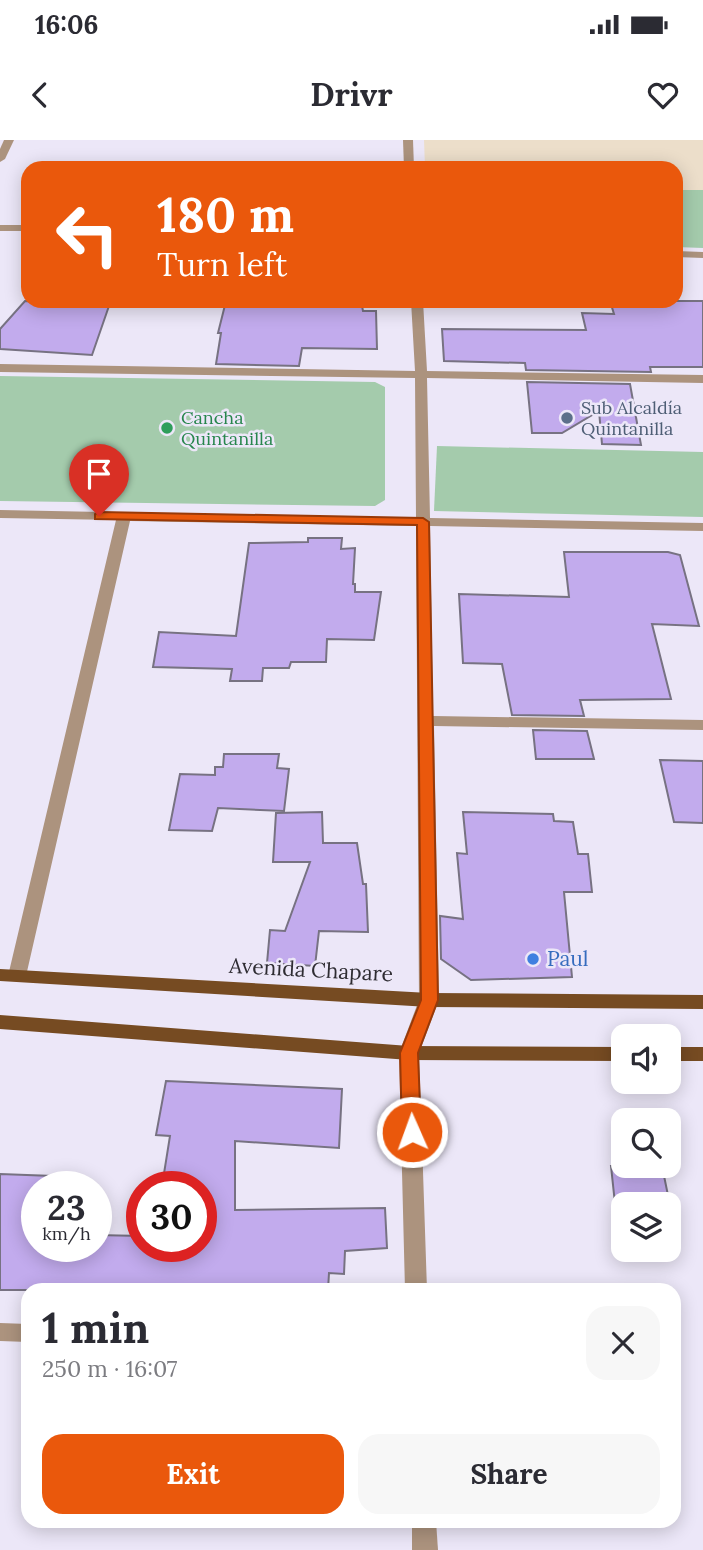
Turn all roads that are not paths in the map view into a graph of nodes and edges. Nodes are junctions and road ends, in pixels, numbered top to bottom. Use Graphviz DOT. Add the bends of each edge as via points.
graph roads {
  1 [pos="9,140"];
  2 [pos="408,140"];
  3 [pos="0,159"];
  4 [pos="409,161"];
  5 [pos="21,228"];
  6 [pos="0,229"];
  7 [pos="683,254"];
  8 [pos="703,255"];
  9 [pos="417,308"];
  10 [pos="0,368"];
  11 [pos="421,374"];
  12 [pos="703,379"];
  13 [pos="0,514"];
  14 [pos="124,517"];
  15 [pos="423,522"];
  16 [pos="703,527"];
  17 [pos="425,721"];
  18 [pos="703,725"];
  19 [pos="9,975"];
  20 [pos="429,1000"];
  21 [pos="703,1002"];
  22 [pos="0,1022"];
  23 [pos="409,1053"];
  24 [pos="611,1054"];
  25 [pos="681,1054"];
  26 [pos="703,1054"];
  27 [pos="416,1283"];
  28 [pos="0,1332"];
  29 [pos="21,1333"];
  30 [pos="424,1528"];
  31 [pos="425,1550"];
  1 -- 3 [label="street"];
  2 -- 4 [label="street"];
  5 -- 6 [label="street"];
  7 -- 8 [label="street"];
  9 -- 11 [label="street"];
  10 -- 11 [label="street"];
  11 -- 12 [label="street"];
  11 -- 15 [label="street"];
  13 -- 14 [label="street"];
  14 -- 15 [label="street"];
  14 -- 19 [label="street"];
  15 -- 16 [label="street"];
  15 -- 17 [label="street"];
  17 -- 18 [label="street"];
  17 -- 20 [label="street"];
  19 -- 20 [label="main road, Avenida Chapare"];
  20 -- 21 [label="main road, Avenida Chapare"];
  20 -- 23 [label="street"];
  22 -- 23 [label="main road"];
  23 -- 24 [label="main road"];
  23 -- 27 [label="street"];
  25 -- 26 [label="main road"];
  28 -- 29 [label="street"];
  30 -- 31 [label="street"];
}
